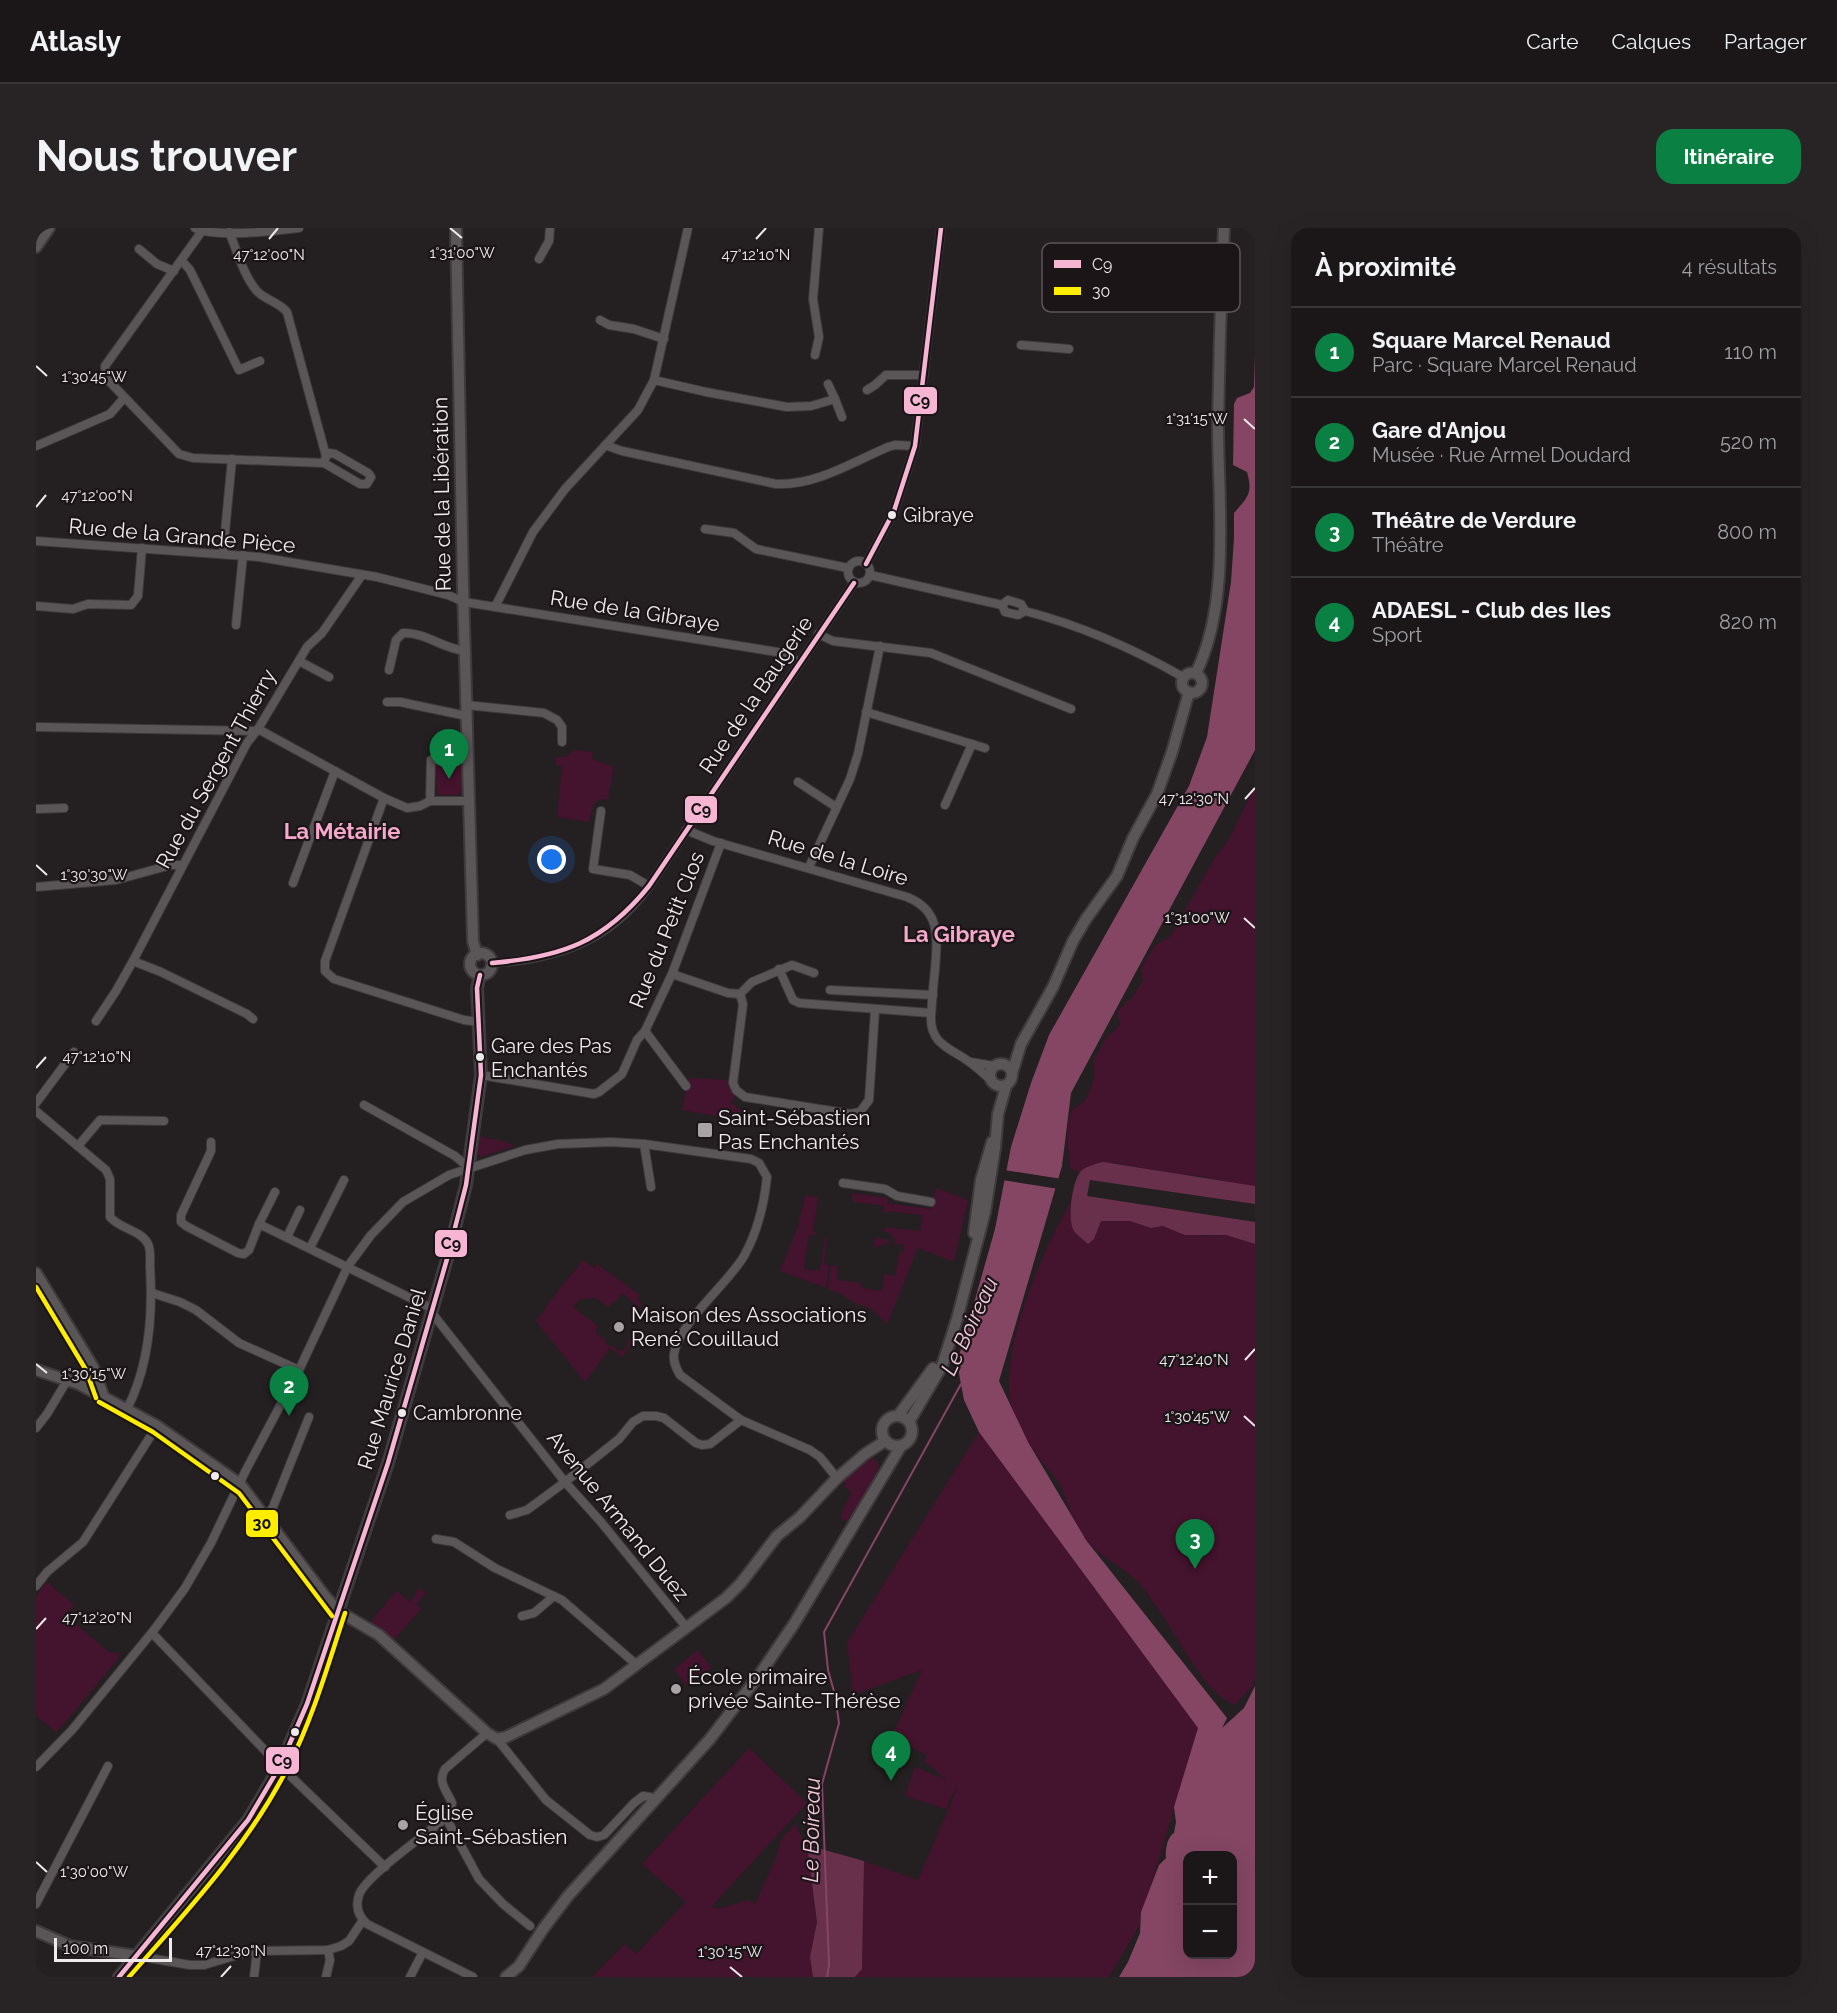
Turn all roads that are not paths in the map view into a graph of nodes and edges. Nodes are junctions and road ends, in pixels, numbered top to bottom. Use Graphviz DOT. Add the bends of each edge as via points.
graph roads {
  1 [pos="49,228"];
  2 [pos="299,228"];
  3 [pos="456,228"];
  4 [pos="550,228"];
  5 [pos="688,228"];
  6 [pos="819,228"];
  7 [pos="942,228"];
  8 [pos="1224,228"];
  9 [pos="198,230"];
  10 [pos="229,232"];
  11 [pos="1224,243"];
  12 [pos="36,247"];
  13 [pos="139,249"];
  14 [pos="539,259"];
  15 [pos="182,261"];
  16 [pos="174,271"];
  17 [pos="1221,312"];
  18 [pos="600,320"];
  19 [pos="664,339"];
  20 [pos="1021,345"];
  21 [pos="1069,349"];
  22 [pos="815,355"];
  23 [pos="260,361"];
  24 [pos="924,375"];
  25 [pos="654,380"];
  26 [pos="828,384"];
  27 [pos="867,390"];
  28 [pos="124,398"];
  29 [pos="835,399"];
  30 [pos="842,417"];
  31 [pos="605,445"];
  32 [pos="36,446"];
  33 [pos="915,446"];
  34 [pos="231,459"];
  35 [pos="325,459"];
  36 [pos="705,529"];
  37 [pos="36,541"];
  38 [pos="142,548"];
  39 [pos="223,553"];
  40 [pos="243,555"];
  41 [pos="866,564"];
  42 [pos="848,568"];
  43 [pos="362,575"];
  44 [pos="870,575"];
  45 [pos="854,583"];
  46 [pos="464,602"];
  47 [pos="36,606"];
  48 [pos="495,607"];
  49 [pos="236,625"];
  50 [pos="818,634"];
  51 [pos="880,646"];
  52 [pos="465,651"];
  53 [pos="299,661"];
  54 [pos="799,662"];
  55 [pos="389,670"];
  56 [pos="1196,673"];
  57 [pos="329,677"];
  58 [pos="1183,677"];
  59 [pos="1189,692"];
  60 [pos="387,702"];
  61 [pos="466,705"];
  62 [pos="1071,709"];
  63 [pos="866,712"];
  64 [pos="466,716"];
  65 [pos="36,727"];
  66 [pos="258,730"];
  67 [pos="562,742"];
  68 [pos="972,744"];
  69 [pos="985,748"];
  70 [pos="468,759"];
  71 [pos="335,771"];
  72 [pos="798,782"];
  73 [pos="384,798"];
  74 [pos="430,801"];
  75 [pos="470,801"];
  76 [pos="945,805"];
  77 [pos="836,807"];
  78 [pos="64,808"];
  79 [pos="36,809"];
  80 [pos="601,811"];
  81 [pos="686,831"];
  82 [pos="721,843"];
  83 [pos="182,865"];
  84 [pos="809,867"];
  85 [pos="293,883"];
  86 [pos="649,886"];
  87 [pos="36,887"];
  88 [pos="477,955"];
  89 [pos="133,961"];
  90 [pos="492,963"];
  91 [pos="779,969"];
  92 [pos="814,973"];
  93 [pos="672,974"];
  94 [pos="480,975"];
  95 [pos="830,990"];
  96 [pos="740,994"];
  97 [pos="933,995"];
  98 [pos="875,1010"];
  99 [pos="931,1013"];
  100 [pos="253,1019"];
  101 [pos="96,1021"];
  102 [pos="479,1022"];
  103 [pos="645,1031"];
  104 [pos="1021,1044"];
  105 [pos="74,1052"];
  106 [pos="969,1061"];
  107 [pos="998,1065"];
  108 [pos="1012,1072"];
  109 [pos="481,1078"];
  110 [pos="992,1082"];
  111 [pos="686,1086"];
  112 [pos="1006,1086"];
  113 [pos="36,1103"];
  114 [pos="364,1105"];
  115 [pos="36,1111"];
  116 [pos="998,1114"];
  117 [pos="164,1120"];
  118 [pos="211,1142"];
  119 [pos="644,1144"];
  120 [pos="78,1146"];
  121 [pos="468,1167"];
  122 [pos="344,1180"];
  123 [pos="843,1183"];
  124 [pos="651,1187"];
  125 [pos="275,1192"];
  126 [pos="931,1202"];
  127 [pos="300,1210"];
  128 [pos="259,1224"];
  129 [pos="287,1237"];
  130 [pos="310,1248"];
  131 [pos="348,1266"];
  132 [pos="36,1273"];
  133 [pos="152,1293"];
  134 [pos="432,1311"];
  135 [pos="953,1331"];
  136 [pos="36,1370"];
  137 [pos="94,1370"];
  138 [pos="299,1370"];
  139 [pos="68,1379"];
  140 [pos="82,1385"];
  141 [pos="103,1395"];
  142 [pos="127,1409"];
  143 [pos="898,1416"];
  144 [pos="309,1417"];
  145 [pos="741,1420"];
  146 [pos="909,1422"];
  147 [pos="158,1426"];
  148 [pos="36,1428"];
  149 [pos="885,1439"];
  150 [pos="901,1446"];
  151 [pos="883,1476"];
  152 [pos="837,1478"];
  153 [pos="565,1482"];
  154 [pos="240,1484"];
  155 [pos="510,1515"];
  156 [pos="266,1517"];
  157 [pos="436,1539"];
  158 [pos="36,1586"];
  159 [pos="554,1596"];
  160 [pos="338,1611"];
  161 [pos="522,1616"];
  162 [pos="687,1628"];
  163 [pos="152,1633"];
  164 [pos="638,1665"];
  165 [pos="487,1733"];
  166 [pos="497,1739"];
  167 [pos="108,1766"];
  168 [pos="280,1766"];
  169 [pos="36,1767"];
  170 [pos="655,1801"];
  171 [pos="446,1818"];
  172 [pos="385,1867"];
  173 [pos="36,1904"];
  174 [pos="363,1920"];
  175 [pos="530,1926"];
  176 [pos="36,1932"];
  177 [pos="328,1950"];
  178 [pos="257,1951"];
  179 [pos="423,1952"];
  180 [pos="137,1956"];
  181 [pos="518,1971"];
  182 [pos="120,1977"];
  183 [pos="254,1977"];
  184 [pos="326,1977"];
  185 [pos="410,1977"];
  186 [pos="473,1977"];
  187 [pos="506,1977"];
  1 -- 12 [label="street"];
  2 -- 10 [label="street"];
  3 -- 46 [label="street, Rue de la Libération"];
  4 -- 14 [label="street" via="549,241"];
  5 -- 19 [label="street"];
  6 -- 22 [label="street" via="813,299 819,337"];
  7 -- 24 [label="street"];
  8 -- 11 [label="street"];
  9 -- 10 [label="street"];
  9 -- 15 [label="street"];
  10 -- 35 [label="street" via="256,290 286,312"];
  13 -- 16 [label="street" via="157,264"];
  15 -- 16 [label="street"];
  15 -- 23 [label="street" via="239,370"];
  16 -- 28 [label="street" via="105,366 106,378"];
  17 -- 56 [label="street" via="1218,570 1208,640"];
  18 -- 19 [label="street"];
  19 -- 25 [label="street"];
  20 -- 21 [label="street"];
  24 -- 27 [label="street" via="886,375"];
  24 -- 33 [label="street"];
  25 -- 29 [label="street" via="787,407"];
  25 -- 31 [label="street" via="638,411"];
  26 -- 29 [label="street"];
  28 -- 32 [label="street" via="110,414"];
  28 -- 34 [label="street" via="179,454"];
  29 -- 30 [label="street"];
  31 -- 33 [label="street" via="787,485 813,479 888,447"];
  31 -- 48 [label="street" via="533,532"];
  33 -- 41 [label="street" via="894,512"];
  34 -- 35 [label="street"];
  34 -- 39 [label="street"];
  35 -- 35 [label="street" via="360,484 370,482 368,472 335,454 329,453"];
  36 -- 42 [label="street" via="734,533 756,549"];
  37 -- 38 [label="street, Rue de la Grande Pièce"];
  38 -- 39 [label="street, Rue de la Grande Pièce"];
  38 -- 47 [label="street" via="138,596 131,605 88,603 73,609"];
  39 -- 40 [label="street, Rue de la Grande Pièce"];
  40 -- 43 [label="street, Rue de la Grande Pièce"];
  40 -- 49 [label="street"];
  41 -- 42 [label="street" via="856,562"];
  41 -- 44 [label="street"];
  42 -- 45 [label="street"];
  43 -- 46 [label="street, Rue de la Grande Pièce"];
  43 -- 53 [label="street, Rue du Sergent Thierry"];
  44 -- 45 [label="street" via="864,582"];
  44 -- 58 [label="street" via="1002,605 1005,612 1018,615 1025,611 1058,620"];
  45 -- 50 [label="street, Rue de la Baugerie"];
  46 -- 48 [label="street, Rue de la Gibraye"];
  46 -- 52 [label="street, Rue de la Libération"];
  48 -- 54 [label="street, Rue de la Gibraye" via="777,652"];
  50 -- 51 [label="street" via="833,641"];
  50 -- 54 [label="street, Rue de la Baugerie"];
  51 -- 62 [label="street" via="931,653"];
  51 -- 63 [label="street"];
  52 -- 55 [label="street" via="453,650 414,633 403,633 396,640"];
  52 -- 61 [label="street, Rue de la Libération"];
  53 -- 57 [label="street"];
  53 -- 66 [label="street, Rue du Sergent Thierry"];
  54 -- 81 [label="street, Rue de la Baugerie"];
  56 -- 58 [label="street"];
  56 -- 59 [label="street" via="1202,680 1201,687"];
  58 -- 59 [label="street" via="1182,686"];
  59 -- 104 [label="street" via="1157,794 1117,876 1078,930 1053,987"];
  60 -- 64 [label="street"];
  61 -- 64 [label="street, Rue de la Libération"];
  61 -- 67 [label="street" via="544,713 562,727"];
  63 -- 68 [label="street"];
  63 -- 77 [label="street" via="858,754"];
  64 -- 70 [label="street, Rue de la Libération"];
  65 -- 66 [label="street"];
  66 -- 71 [label="street"];
  66 -- 83 [label="street, Rue du Sergent Thierry" via="247,743"];
  68 -- 69 [label="street"];
  68 -- 76 [label="street"];
  70 -- 74 [label="street" via="430,760"];
  70 -- 75 [label="street"];
  71 -- 73 [label="street"];
  71 -- 85 [label="street"];
  72 -- 77 [label="street"];
  73 -- 74 [label="street" via="407,808"];
  73 -- 102 [label="street" via="325,961 325,971 334,979"];
  74 -- 75 [label="street"];
  75 -- 88 [label="street" via="473,941"];
  77 -- 84 [label="street"];
  78 -- 79 [label="street"];
  80 -- 86 [label="street" via="593,869 630,875"];
  81 -- 82 [label="street, Rue de la Loire"];
  81 -- 86 [label="street, Rue de la Baugerie"];
  82 -- 84 [label="street, Rue de la Loire"];
  82 -- 93 [label="street, Rue du Petit Clos"];
  83 -- 87 [label="street" via="116,880"];
  83 -- 89 [label="street, Rue du Sergent Thierry"];
  84 -- 97 [label="street, Rue de la Loire" via="908,897 925,908 937,936"];
  86 -- 90 [label="street, Rue de la Baugerie" via="618,921 575,947 544,957"];
  88 -- 90 [label="street" via="488,956"];
  88 -- 94 [label="street" via="471,966"];
  89 -- 100 [label="street"];
  89 -- 101 [label="street, Rue du Sergent Thierry"];
  90 -- 94 [label="street" via="490,971"];
  91 -- 92 [label="street" via="792,965"];
  91 -- 96 [label="street" via="752,982"];
  91 -- 98 [label="street" via="793,1000 799,1003"];
  93 -- 96 [label="street"];
  93 -- 103 [label="street, Rue du Petit Clos"];
  94 -- 102 [label="street, Rue Maurice Daniel"];
  95 -- 97 [label="street"];
  96 -- 98 [label="street" via="733,1083 736,1090 745,1097 850,1114 860,1112 869,1100"];
  97 -- 99 [label="street, Rue de la Loire"];
  98 -- 99 [label="street"];
  99 -- 106 [label="street, Rue de la Loire" via="930,1025 936,1039"];
  102 -- 109 [label="street, Rue Maurice Daniel"];
  103 -- 109 [label="street, Rue du Petit Clos" via="622,1074 594,1094"];
  103 -- 111 [label="street, Rue du Petit Clos"];
  104 -- 107 [label="street"];
  104 -- 108 [label="street"];
  105 -- 113 [label="street"];
  106 -- 107 [label="street, Rue de la Loire"];
  106 -- 110 [label="street, Rue de la Loire"];
  107 -- 108 [label="street" via="1008,1066"];
  107 -- 110 [label="street" via="990,1072"];
  108 -- 112 [label="street"];
  109 -- 121 [label="street, Rue Maurice Daniel"];
  110 -- 112 [label="street"];
  110 -- 116 [label="street"];
  112 -- 116 [label="street"];
  114 -- 121 [label="street"];
  115 -- 120 [label="street"];
  116 -- 135 [label="street" via="981,1180 973,1256"];
  117 -- 120 [label="street" via="100,1120"];
  118 -- 128 [label="street" via="181,1222 244,1254"];
  119 -- 121 [label="street" via="558,1144"];
  119 -- 124 [label="street"];
  119 -- 145 [label="street" via="751,1159 759,1163 768,1177 753,1239 680,1339 674,1356 680,1375"];
  120 -- 133 [label="street" via="108,1172 112,1220 149,1245"];
  121 -- 131 [label="street" via="403,1202"];
  121 -- 134 [label="street, Rue Maurice Daniel"];
  122 -- 130 [label="street"];
  123 -- 126 [label="street"];
  125 -- 128 [label="street"];
  127 -- 129 [label="street"];
  128 -- 129 [label="street"];
  129 -- 130 [label="street"];
  130 -- 131 [label="street"];
  131 -- 134 [label="street"];
  131 -- 138 [label="street"];
  132 -- 137 [label="street"];
  133 -- 138 [label="street" via="196,1310 239,1343"];
  133 -- 142 [label="street" via="147,1345"];
  134 -- 153 [label="street, Avenue Armand Duez"];
  134 -- 160 [label="street, Rue Maurice Daniel" via="391,1453"];
  135 -- 143 [label="street"];
  135 -- 146 [label="street" via="942,1366"];
  136 -- 139 [label="street"];
  137 -- 140 [label="street"];
  137 -- 141 [label="street"];
  138 -- 154 [label="street"];
  139 -- 140 [label="street"];
  139 -- 148 [label="street"];
  140 -- 141 [label="street"];
  141 -- 142 [label="street"];
  142 -- 147 [label="street"];
  143 -- 146 [label="street"];
  143 -- 149 [label="street" via="883,1425"];
  144 -- 156 [label="street"];
  145 -- 152 [label="street" via="810,1450"];
  145 -- 153 [label="street" via="710,1444 702,1445 664,1418 643,1416"];
  146 -- 150 [label="street" via="911,1437"];
  147 -- 154 [label="street"];
  147 -- 158 [label="street" via="83,1542"];
  149 -- 150 [label="street"];
  149 -- 151 [label="street"];
  149 -- 152 [label="street"];
  150 -- 151 [label="street"];
  151 -- 170 [label="street" via="760,1674"];
  152 -- 162 [label="street" via="777,1536 726,1598"];
  153 -- 155 [label="street" via="527,1510"];
  153 -- 162 [label="street, Avenue Armand Duez"];
  154 -- 156 [label="street"];
  154 -- 163 [label="street" via="199,1566"];
  156 -- 160 [label="street"];
  157 -- 159 [label="street" via="454,1542 495,1568"];
  159 -- 161 [label="street" via="534,1613"];
  159 -- 164 [label="street"];
  160 -- 165 [label="street" via="379,1635"];
  160 -- 168 [label="street, Rue Maurice Daniel"];
  162 -- 164 [label="street"];
  163 -- 168 [label="street"];
  163 -- 169 [label="street" via="72,1730"];
  164 -- 166 [label="street" via="604,1689"];
  165 -- 166 [label="street"];
  165 -- 171 [label="street" via="441,1775 453,1806"];
  166 -- 170 [label="street" via="546,1800 590,1835 604,1835 643,1796"];
  167 -- 173 [label="street"];
  168 -- 172 [label="street"];
  168 -- 180 [label="street, Rue Maurice Daniel" via="248,1820"];
  170 -- 181 [label="street" via="568,1896"];
  171 -- 172 [label="street"];
  171 -- 175 [label="street" via="479,1879"];
  172 -- 174 [label="street" via="359,1895 358,1912"];
  174 -- 177 [label="street" via="349,1941"];
  174 -- 179 [label="street"];
  176 -- 180 [label="street" via="70,1946"];
  177 -- 178 [label="street"];
  177 -- 184 [label="street"];
  178 -- 180 [label="street" via="204,1965"];
  178 -- 183 [label="street"];
  179 -- 185 [label="street"];
  179 -- 186 [label="street"];
  180 -- 182 [label="street, Rue Maurice Daniel"];
  181 -- 187 [label="street"];
}
